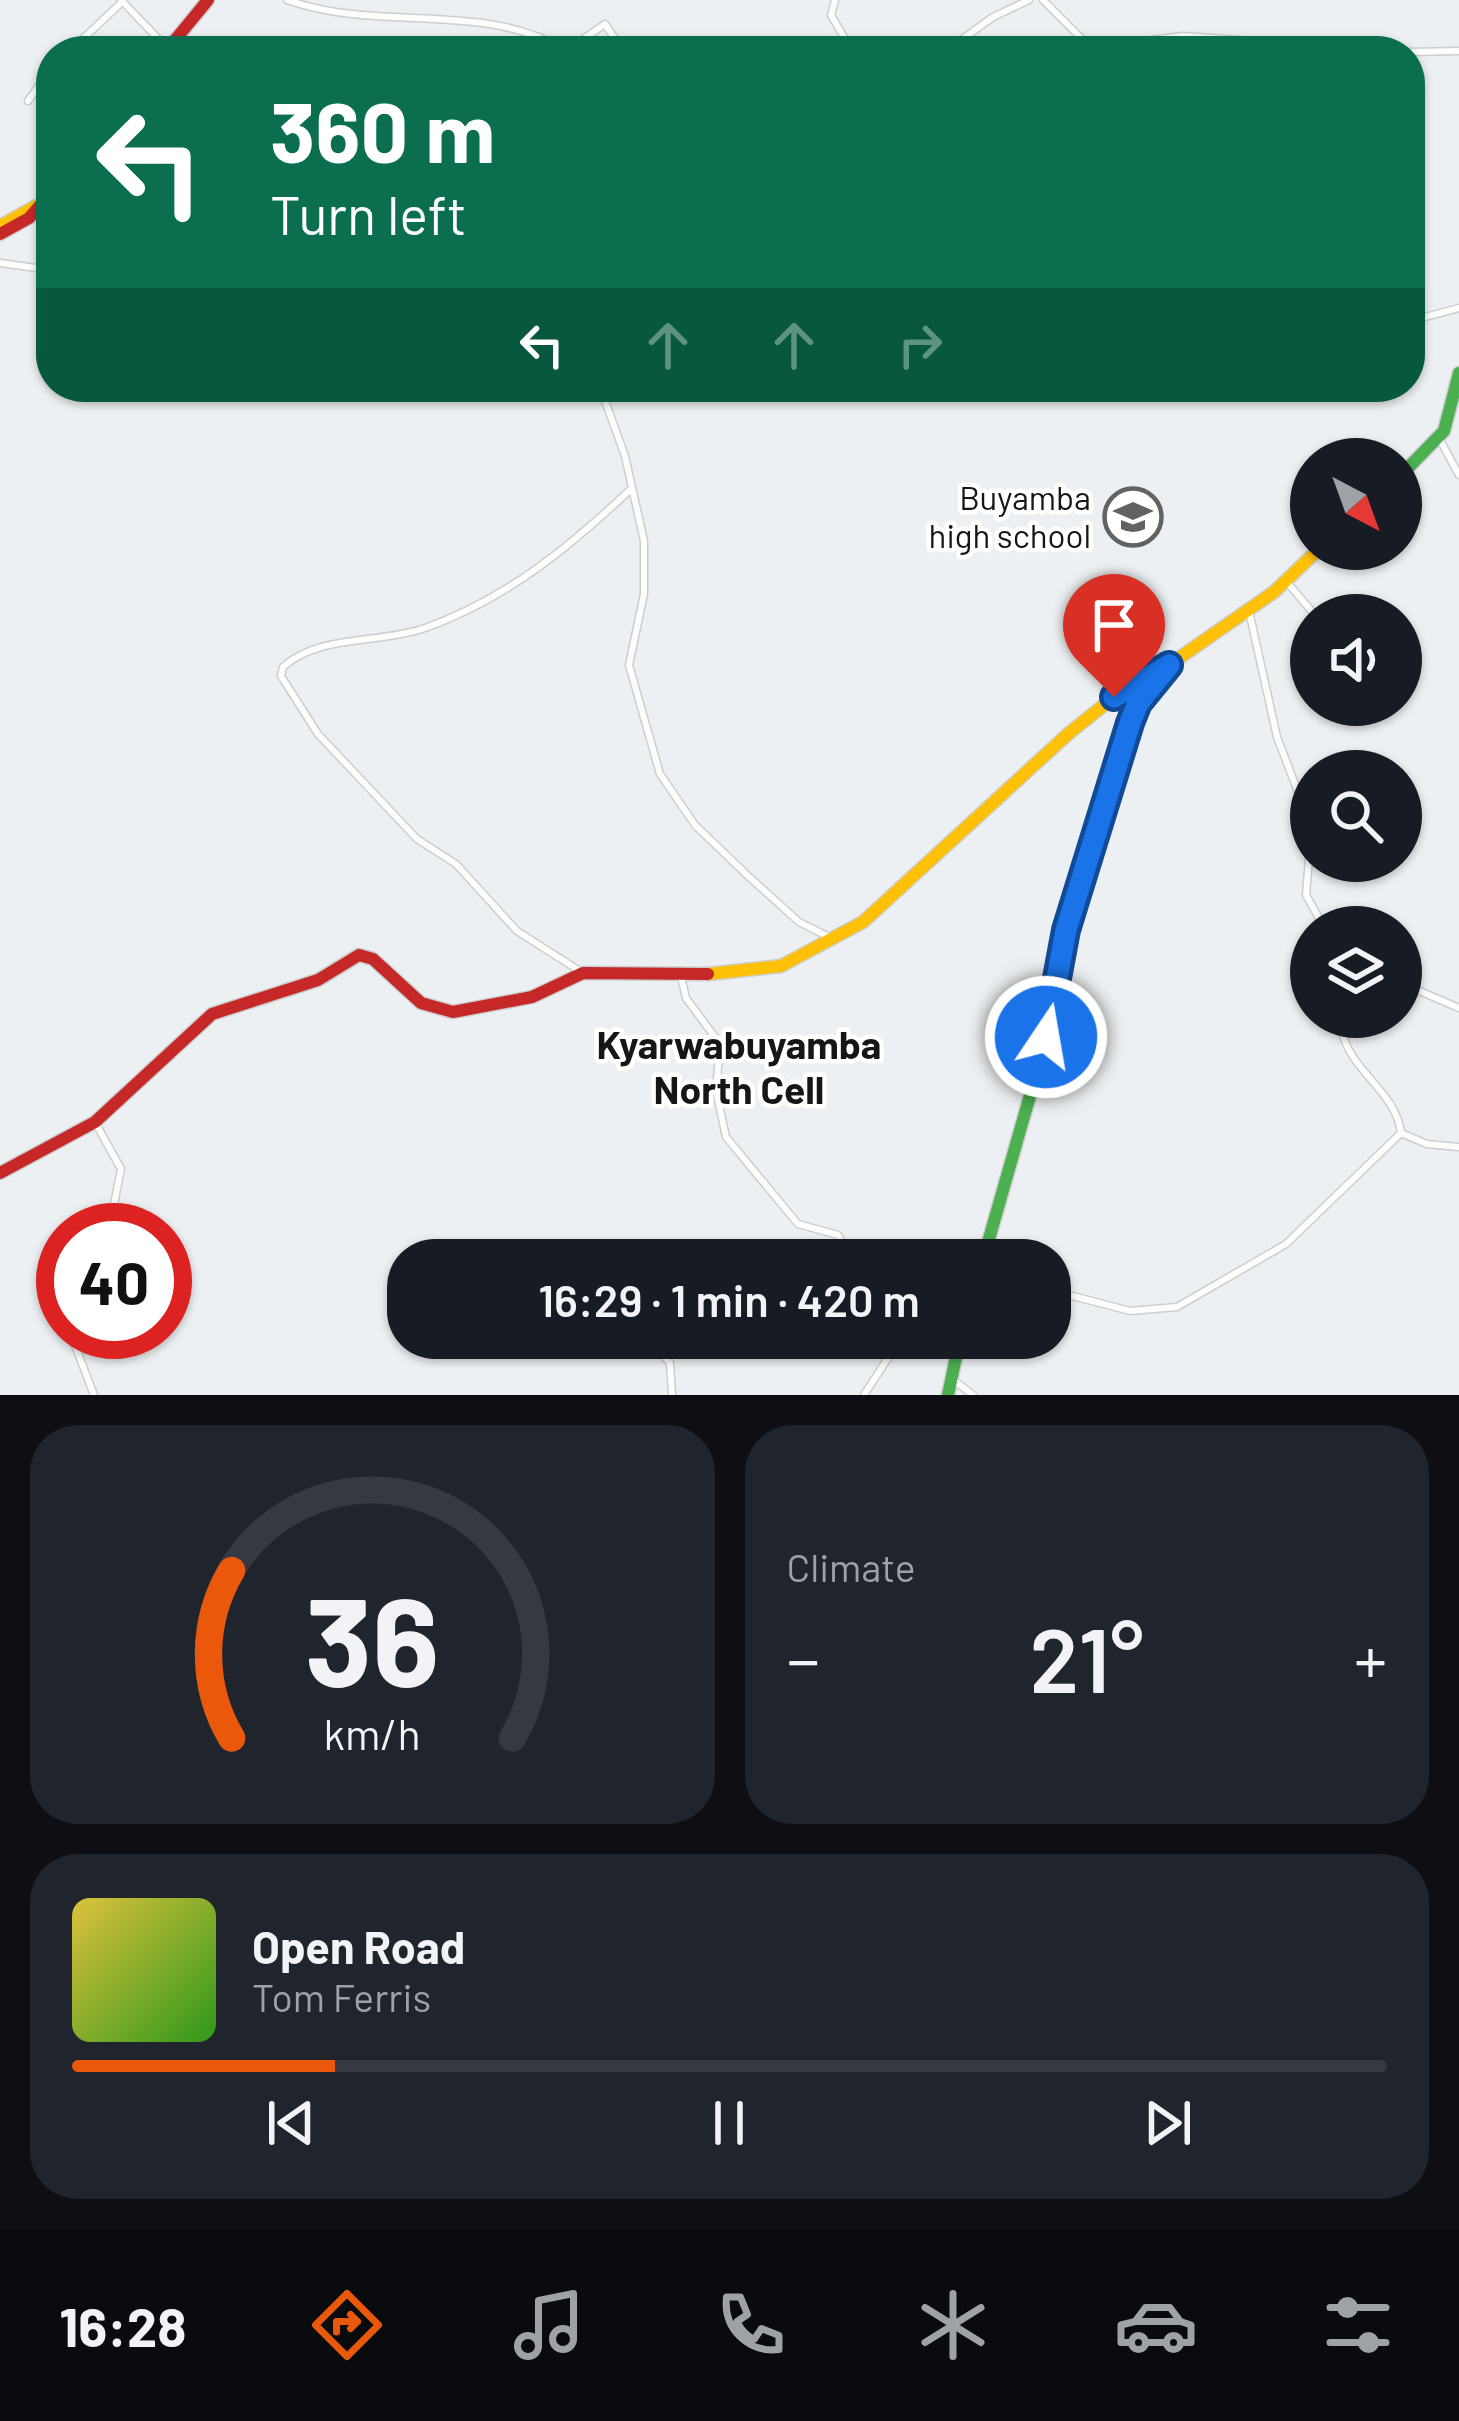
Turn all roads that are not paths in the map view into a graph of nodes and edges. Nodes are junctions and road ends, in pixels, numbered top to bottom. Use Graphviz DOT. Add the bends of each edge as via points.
graph roads {
  1 [pos="208,0"];
  2 [pos="287,0"];
  3 [pos="835,0"];
  4 [pos="1029,0"];
  5 [pos="1043,0"];
  6 [pos="122,1"];
  7 [pos="86,36"];
  8 [pos="154,36"];
  9 [pos="178,36"];
  10 [pos="540,36"];
  11 [pos="588,36"];
  12 [pos="613,36"];
  13 [pos="843,36"];
  14 [pos="967,36"];
  15 [pos="1079,36"];
  16 [pos="1459,51"];
  17 [pos="1425,52"];
  18 [pos="36,90"];
  19 [pos="28,101"];
  20 [pos="36,205"];
  21 [pos="0,230"];
  22 [pos="0,263"];
  23 [pos="36,268"];
  24 [pos="1459,308"];
  25 [pos="1425,317"];
  26 [pos="1459,373"];
  27 [pos="605,402"];
  28 [pos="1439,438"];
  29 [pos="1422,455"];
  30 [pos="1459,475"];
  31 [pos="632,488"];
  32 [pos="1296,570"];
  33 [pos="1285,580"];
  34 [pos="1297,594"];
  35 [pos="1249,611"];
  36 [pos="1169,665"];
  37 [pos="1290,771"];
  38 [pos="837,940"];
  39 [pos="583,973"];
  40 [pos="680,973"];
  41 [pos="1422,991"];
  42 [pos="1459,1008"];
  43 [pos="1342,1038"];
  44 [pos="95,1123"];
  45 [pos="1401,1133"];
  46 [pos="1459,1147"];
  47 [pos="0,1173"];
  48 [pos="114,1203"];
  49 [pos="840,1239"];
  50 [pos="989,1239"];
  51 [pos="1071,1295"];
  52 [pos="80,1359"];
  53 [pos="666,1359"];
  54 [pos="887,1359"];
  55 [pos="955,1359"];
  56 [pos="951,1379"];
  57 [pos="94,1395"];
  58 [pos="672,1395"];
  59 [pos="864,1395"];
  60 [pos="948,1395"];
  61 [pos="973,1395"];
  1 -- 9 [label="street"];
  2 -- 10 [label="street" via="388,17 505,17"];
  3 -- 13 [label="street" via="831,14"];
  4 -- 14 [label="street"];
  5 -- 15 [label="street"];
  6 -- 7 [label="street"];
  6 -- 8 [label="street"];
  11 -- 12 [label="street" via="605,24"];
  16 -- 17 [label="street"];
  18 -- 19 [label="street"];
  20 -- 21 [label="street"];
  22 -- 23 [label="street"];
  24 -- 25 [label="street"];
  26 -- 28 [label="street"];
  27 -- 31 [label="street"];
  28 -- 29 [label="street"];
  28 -- 30 [label="street"];
  31 -- 38 [label="street" via="644,594 631,682 666,787 747,875 800,922"];
  31 -- 39 [label="street" via="514,586 420,630 299,654 281,676 331,750 417,839 456,864 518,931"];
  32 -- 33 [label="street"];
  33 -- 34 [label="street"];
  33 -- 35 [label="street"];
  35 -- 36 [label="street"];
  35 -- 37 [label="street"];
  36 -- 38 [label="street" via="1083,722"];
  36 -- 50 [label="street" via="1130,723 1066,930 1040,1064"];
  38 -- 40 [label="street" via="759,972"];
  39 -- 40 [label="street"];
  39 -- 44 [label="street" via="532,997 453,1012 421,1003 374,959 359,955 318,980 212,1013"];
  40 -- 49 [label="street" via="686,998 720,1044 716,1090 727,1137 799,1224"];
  41 -- 42 [label="street"];
  43 -- 45 [label="street"];
  44 -- 47 [label="street"];
  44 -- 48 [label="street" via="121,1169"];
  45 -- 46 [label="street"];
  45 -- 51 [label="street" via="1286,1244 1196,1298 1145,1313"];
  52 -- 57 [label="street"];
  53 -- 58 [label="street"];
  54 -- 59 [label="street"];
  55 -- 56 [label="street"];
  56 -- 60 [label="street"];
  56 -- 61 [label="street"];
}
